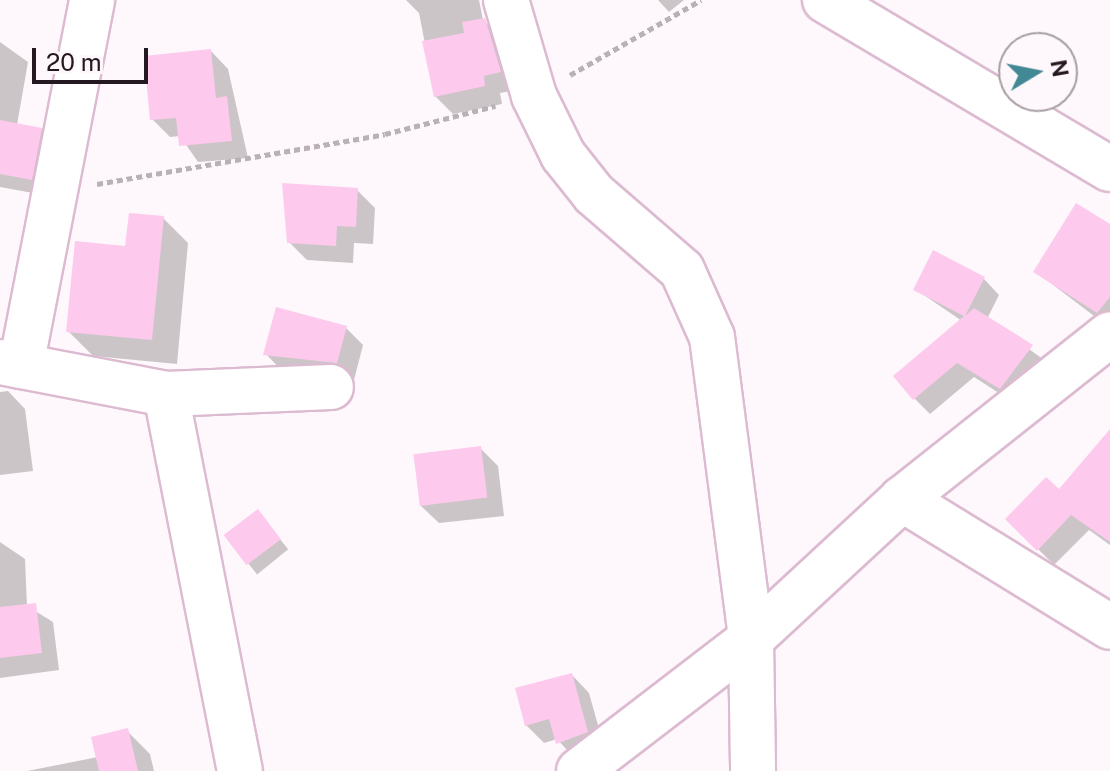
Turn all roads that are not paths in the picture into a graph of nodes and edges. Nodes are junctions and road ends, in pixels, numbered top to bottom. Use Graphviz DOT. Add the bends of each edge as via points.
graph roads {
  1 [pos="92,0"];
  2 [pos="506,0"];
  3 [pos="825,0"];
  4 [pos="1110,169"];
  5 [pos="1110,334"];
  6 [pos="11,364"];
  7 [pos="331,387"];
  8 [pos="166,394"];
  9 [pos="902,499"];
  10 [pos="1110,627"];
  11 [pos="751,639"];
  12 [pos="240,771"];
  13 [pos="579,771"];
  14 [pos="753,771"];
  1 -- 6 [label="street"];
  2 -- 11 [label="street" via="534,96 586,184 682,270 700,303 715,352"];
  3 -- 4 [label="street"];
  5 -- 9 [label="street"];
  6 -- 8 [label="street"];
  7 -- 8 [label="street"];
  8 -- 12 [label="street"];
  9 -- 10 [label="street"];
  9 -- 11 [label="street"];
  11 -- 13 [label="street"];
  11 -- 14 [label="street"];
}
